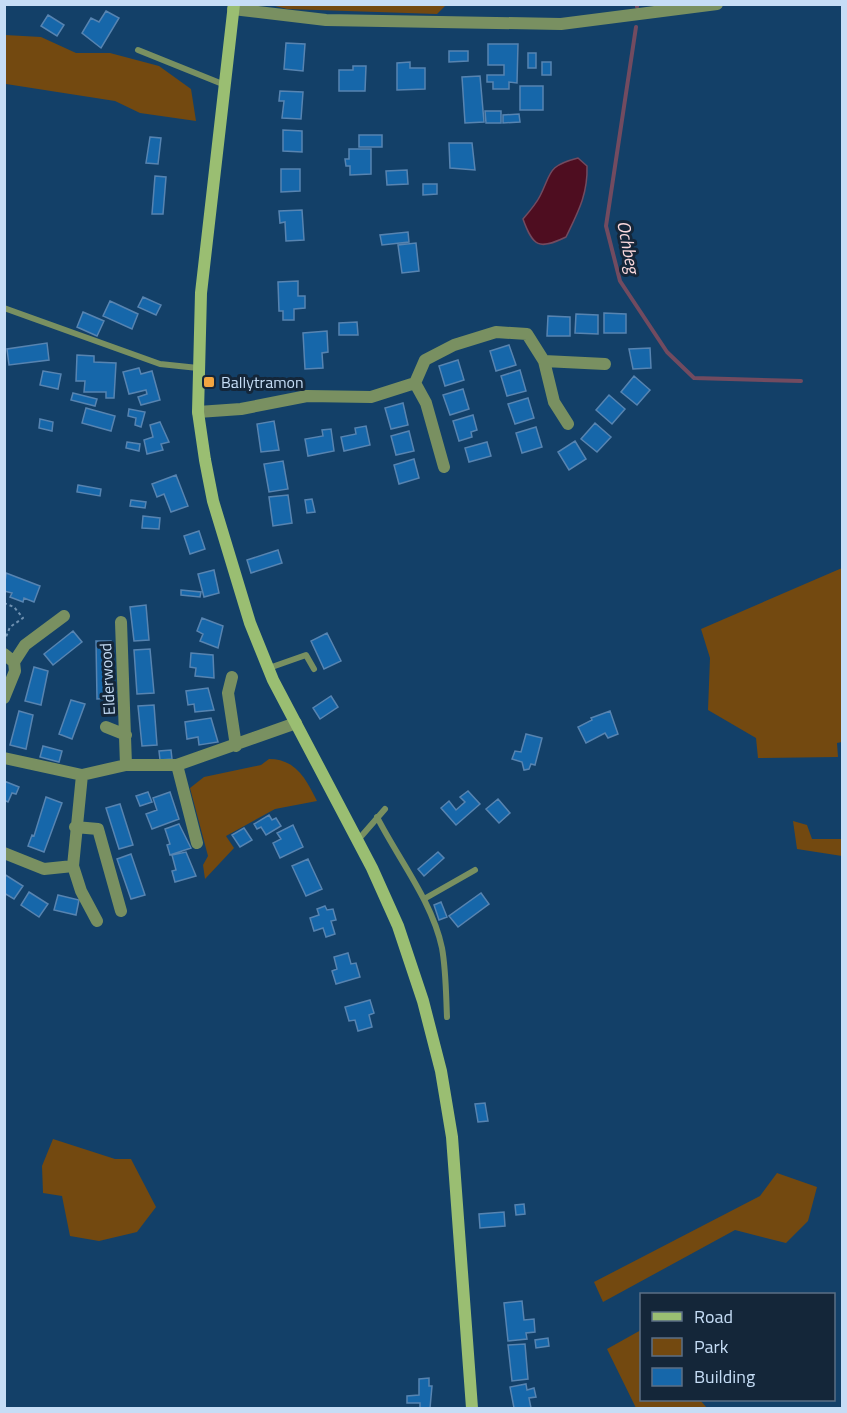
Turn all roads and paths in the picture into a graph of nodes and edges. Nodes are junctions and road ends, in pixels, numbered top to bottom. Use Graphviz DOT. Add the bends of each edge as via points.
graph roads {
  1 [pos="717,4"];
  2 [pos="234,7"];
  3 [pos="138,50"];
  4 [pos="225,85"];
  5 [pos="4,308"];
  6 [pos="544,361"];
  7 [pos="604,364"];
  8 [pos="198,368"];
  9 [pos="415,383"];
  10 [pos="198,412"];
  11 [pos="568,424"];
  12 [pos="444,467"];
  13 [pos="4,603"];
  14 [pos="64,616"];
  15 [pos="121,622"];
  16 [pos="4,642"];
  17 [pos="9,658"];
  18 [pos="268,668"];
  19 [pos="314,669"];
  20 [pos="232,677"];
  21 [pos="4,698"];
  22 [pos="296,723"];
  23 [pos="106,727"];
  24 [pos="126,735"];
  25 [pos="236,746"];
  26 [pos="4,758"];
  27 [pos="126,765"];
  28 [pos="177,765"];
  29 [pos="82,775"];
  30 [pos="385,809"];
  31 [pos="377,817"];
  32 [pos="75,827"];
  33 [pos="358,841"];
  34 [pos="197,843"];
  35 [pos="4,853"];
  36 [pos="73,866"];
  37 [pos="475,870"];
  38 [pos="424,899"];
  39 [pos="121,911"];
  40 [pos="98,921"];
  41 [pos="447,1017"];
  42 [pos="472,1408"];
  1 -- 2 [label="street" via="561,24 326,20"];
  2 -- 4 [label="main road"];
  3 -- 4 [label="lane"];
  4 -- 8 [label="main road" via="202,285"];
  5 -- 8 [label="lane" via="160,364"];
  6 -- 7 [label="street"];
  6 -- 9 [label="street" via="527,334 496,332 454,345 425,360"];
  6 -- 11 [label="street" via="554,402"];
  8 -- 10 [label="main road"];
  9 -- 10 [label="street" via="371,397 307,396 241,410"];
  9 -- 12 [label="street" via="426,404"];
  10 -- 18 [label="main road" via="213,501 250,623"];
  13 -- 16 [label="path" via="14,607 23,618 10,627"];
  14 -- 17 [label="street"];
  15 -- 24 [label="street, Elderwood"];
  17 -- 21 [label="street" via="15,671"];
  18 -- 19 [label="lane" via="306,655"];
  18 -- 22 [label="main road"];
  20 -- 25 [label="street" via="228,693"];
  22 -- 25 [label="street"];
  22 -- 33 [label="main road"];
  23 -- 24 [label="street, Elderwood"];
  24 -- 27 [label="street, Elderwood"];
  25 -- 28 [label="street"];
  26 -- 29 [label="street"];
  27 -- 28 [label="street"];
  27 -- 29 [label="street"];
  28 -- 34 [label="street"];
  29 -- 32 [label="street"];
  30 -- 31 [label="lane"];
  31 -- 33 [label="lane"];
  31 -- 38 [label="lane"];
  32 -- 36 [label="street"];
  32 -- 39 [label="street" via="98,829"];
  33 -- 42 [label="main road" via="398,926 441,1071 452,1137"];
  35 -- 36 [label="street" via="44,869"];
  36 -- 40 [label="street" via="81,891"];
  37 -- 38 [label="lane"];
  38 -- 41 [label="lane" via="442,948"];
}
